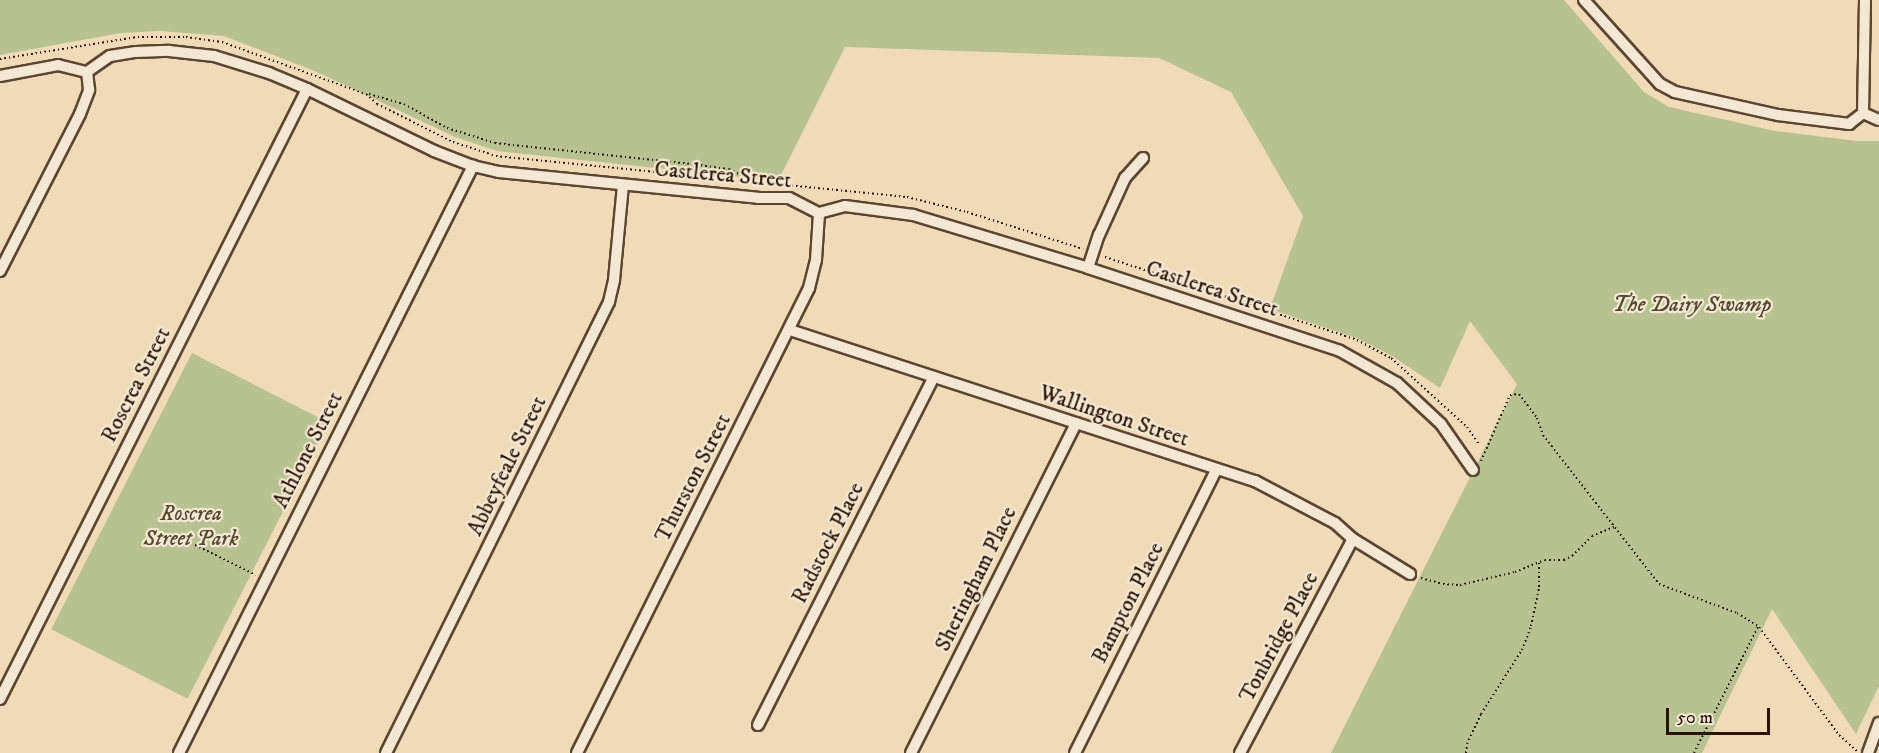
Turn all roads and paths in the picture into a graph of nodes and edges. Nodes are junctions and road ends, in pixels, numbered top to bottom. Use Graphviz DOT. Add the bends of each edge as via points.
graph roads {
  1 [pos="1584,0"];
  2 [pos="1865,0"];
  3 [pos="0,59"];
  4 [pos="87,72"];
  5 [pos="0,76"];
  6 [pos="307,89"];
  7 [pos="366,94"];
  8 [pos="1863,113"];
  9 [pos="1879,120"];
  10 [pos="1143,158"];
  11 [pos="473,166"];
  12 [pos="752,181"];
  13 [pos="623,185"];
  14 [pos="823,188"];
  15 [pos="819,213"];
  16 [pos="1088,268"];
  17 [pos="0,271"];
  18 [pos="790,330"];
  19 [pos="933,378"];
  20 [pos="1076,423"];
  21 [pos="1216,470"];
  22 [pos="1473,470"];
  23 [pos="1614,527"];
  24 [pos="183,539"];
  25 [pos="1353,539"];
  26 [pos="1539,563"];
  27 [pos="1410,574"];
  28 [pos="255,575"];
  29 [pos="1759,627"];
  30 [pos="0,699"];
  31 [pos="1879,723"];
  32 [pos="758,725"];
  33 [pos="179,753"];
  34 [pos="386,753"];
  35 [pos="577,753"];
  36 [pos="911,753"];
  37 [pos="1075,753"];
  38 [pos="1240,753"];
  39 [pos="1466,753"];
  40 [pos="1694,753"];
  41 [pos="1859,753"];
  42 [pos="1868,753"];
  1 -- 8 [label="street" via="1660,84 1675,92 1778,115 1849,124"];
  2 -- 8 [label="street"];
  3 -- 7 [label="path" via="116,39 186,37 222,42"];
  4 -- 5 [label="street" via="58,65"];
  4 -- 6 [label="street, Castlerea Street" via="115,54 169,51 214,56"];
  4 -- 17 [label="street" via="89,90 80,114"];
  6 -- 11 [label="street, Castlerea Street"];
  6 -- 30 [label="street, Roscrea Street"];
  7 -- 12 [label="path" via="404,104 447,128 495,143 729,169"];
  7 -- 12 [label="path" via="377,104 453,142 496,156"];
  8 -- 9 [label="street"];
  10 -- 16 [label="street" via="1125,178"];
  11 -- 13 [label="street, Castlerea Street"];
  11 -- 33 [label="street, Athlone Street"];
  12 -- 14 [label="path"];
  13 -- 15 [label="street, Castlerea Street" via="789,198"];
  13 -- 34 [label="street, Abbeyfeale Street" via="615,280 609,302"];
  15 -- 16 [label="street, Castlerea Street" via="845,206 914,215"];
  15 -- 18 [label="street, Thurston Street" via="814,272"];
  16 -- 22 [label="street, Castlerea Street" via="1340,351 1397,383 1441,424"];
  18 -- 19 [label="street, Wallington Street"];
  18 -- 35 [label="street, Thurston Street"];
  19 -- 20 [label="street, Wallington Street"];
  19 -- 32 [label="street, Radstock Place"];
  20 -- 21 [label="street, Wallington Street"];
  20 -- 36 [label="street, Sheringham Place"];
  21 -- 25 [label="street, Wallington Street" via="1255,481 1335,524"];
  21 -- 37 [label="street, Bampton Place"];
  22 -- 23 [label="path" via="1478,469 1510,395 1519,394 1537,418 1543,435"];
  23 -- 26 [label="path" via="1592,536 1564,561"];
  23 -- 29 [label="path" via="1659,584 1737,613"];
  24 -- 28 [label="path"];
  25 -- 27 [label="street, Wallington Street"];
  25 -- 38 [label="street, Tonbridge Place"];
  26 -- 27 [label="path" via="1460,585 1432,582"];
  26 -- 39 [label="path" via="1539,586 1522,650 1481,714"];
  29 -- 40 [label="path"];
  29 -- 41 [label="path" via="1839,735"];
  31 -- 42 [label="street"];
}
